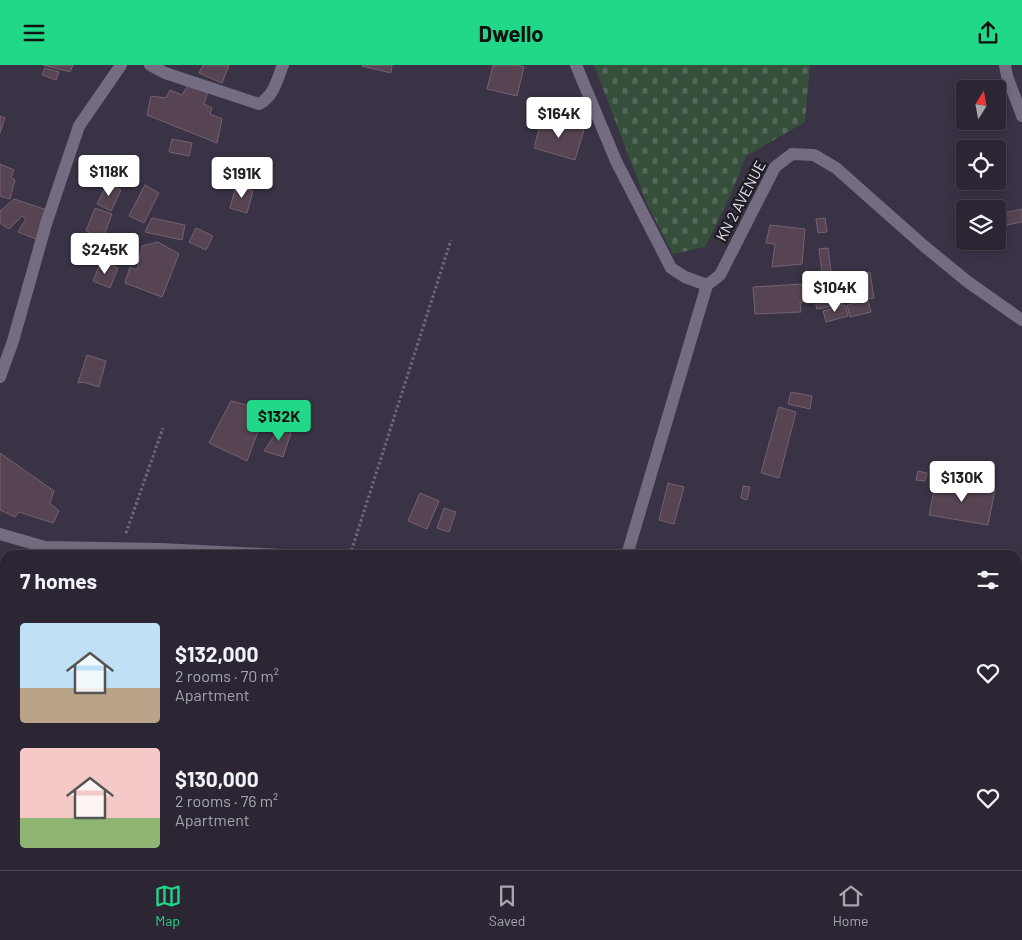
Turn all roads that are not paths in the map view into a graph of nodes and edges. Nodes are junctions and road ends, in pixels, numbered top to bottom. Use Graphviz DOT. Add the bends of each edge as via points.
graph roads {
  1 [pos="122,65"];
  2 [pos="150,65"];
  3 [pos="283,65"];
  4 [pos="576,65"];
  5 [pos="1005,65"];
  6 [pos="1022,116"];
  7 [pos="708,285"];
  8 [pos="1022,320"];
  9 [pos="0,377"];
  10 [pos="0,534"];
  11 [pos="147,550"];
  12 [pos="628,550"];
  1 -- 9 [label="street" via="79,126"];
  2 -- 3 [label="street" via="259,104 272,92"];
  4 -- 7 [label="street" via="616,161 671,268"];
  5 -- 6 [label="street"];
  7 -- 8 [label="street, KN 2 AVENUE" via="720,275 775,167 792,154 814,155 836,168 968,282"];
  7 -- 12 [label="street"];
  10 -- 11 [label="street" via="46,547"];
}
